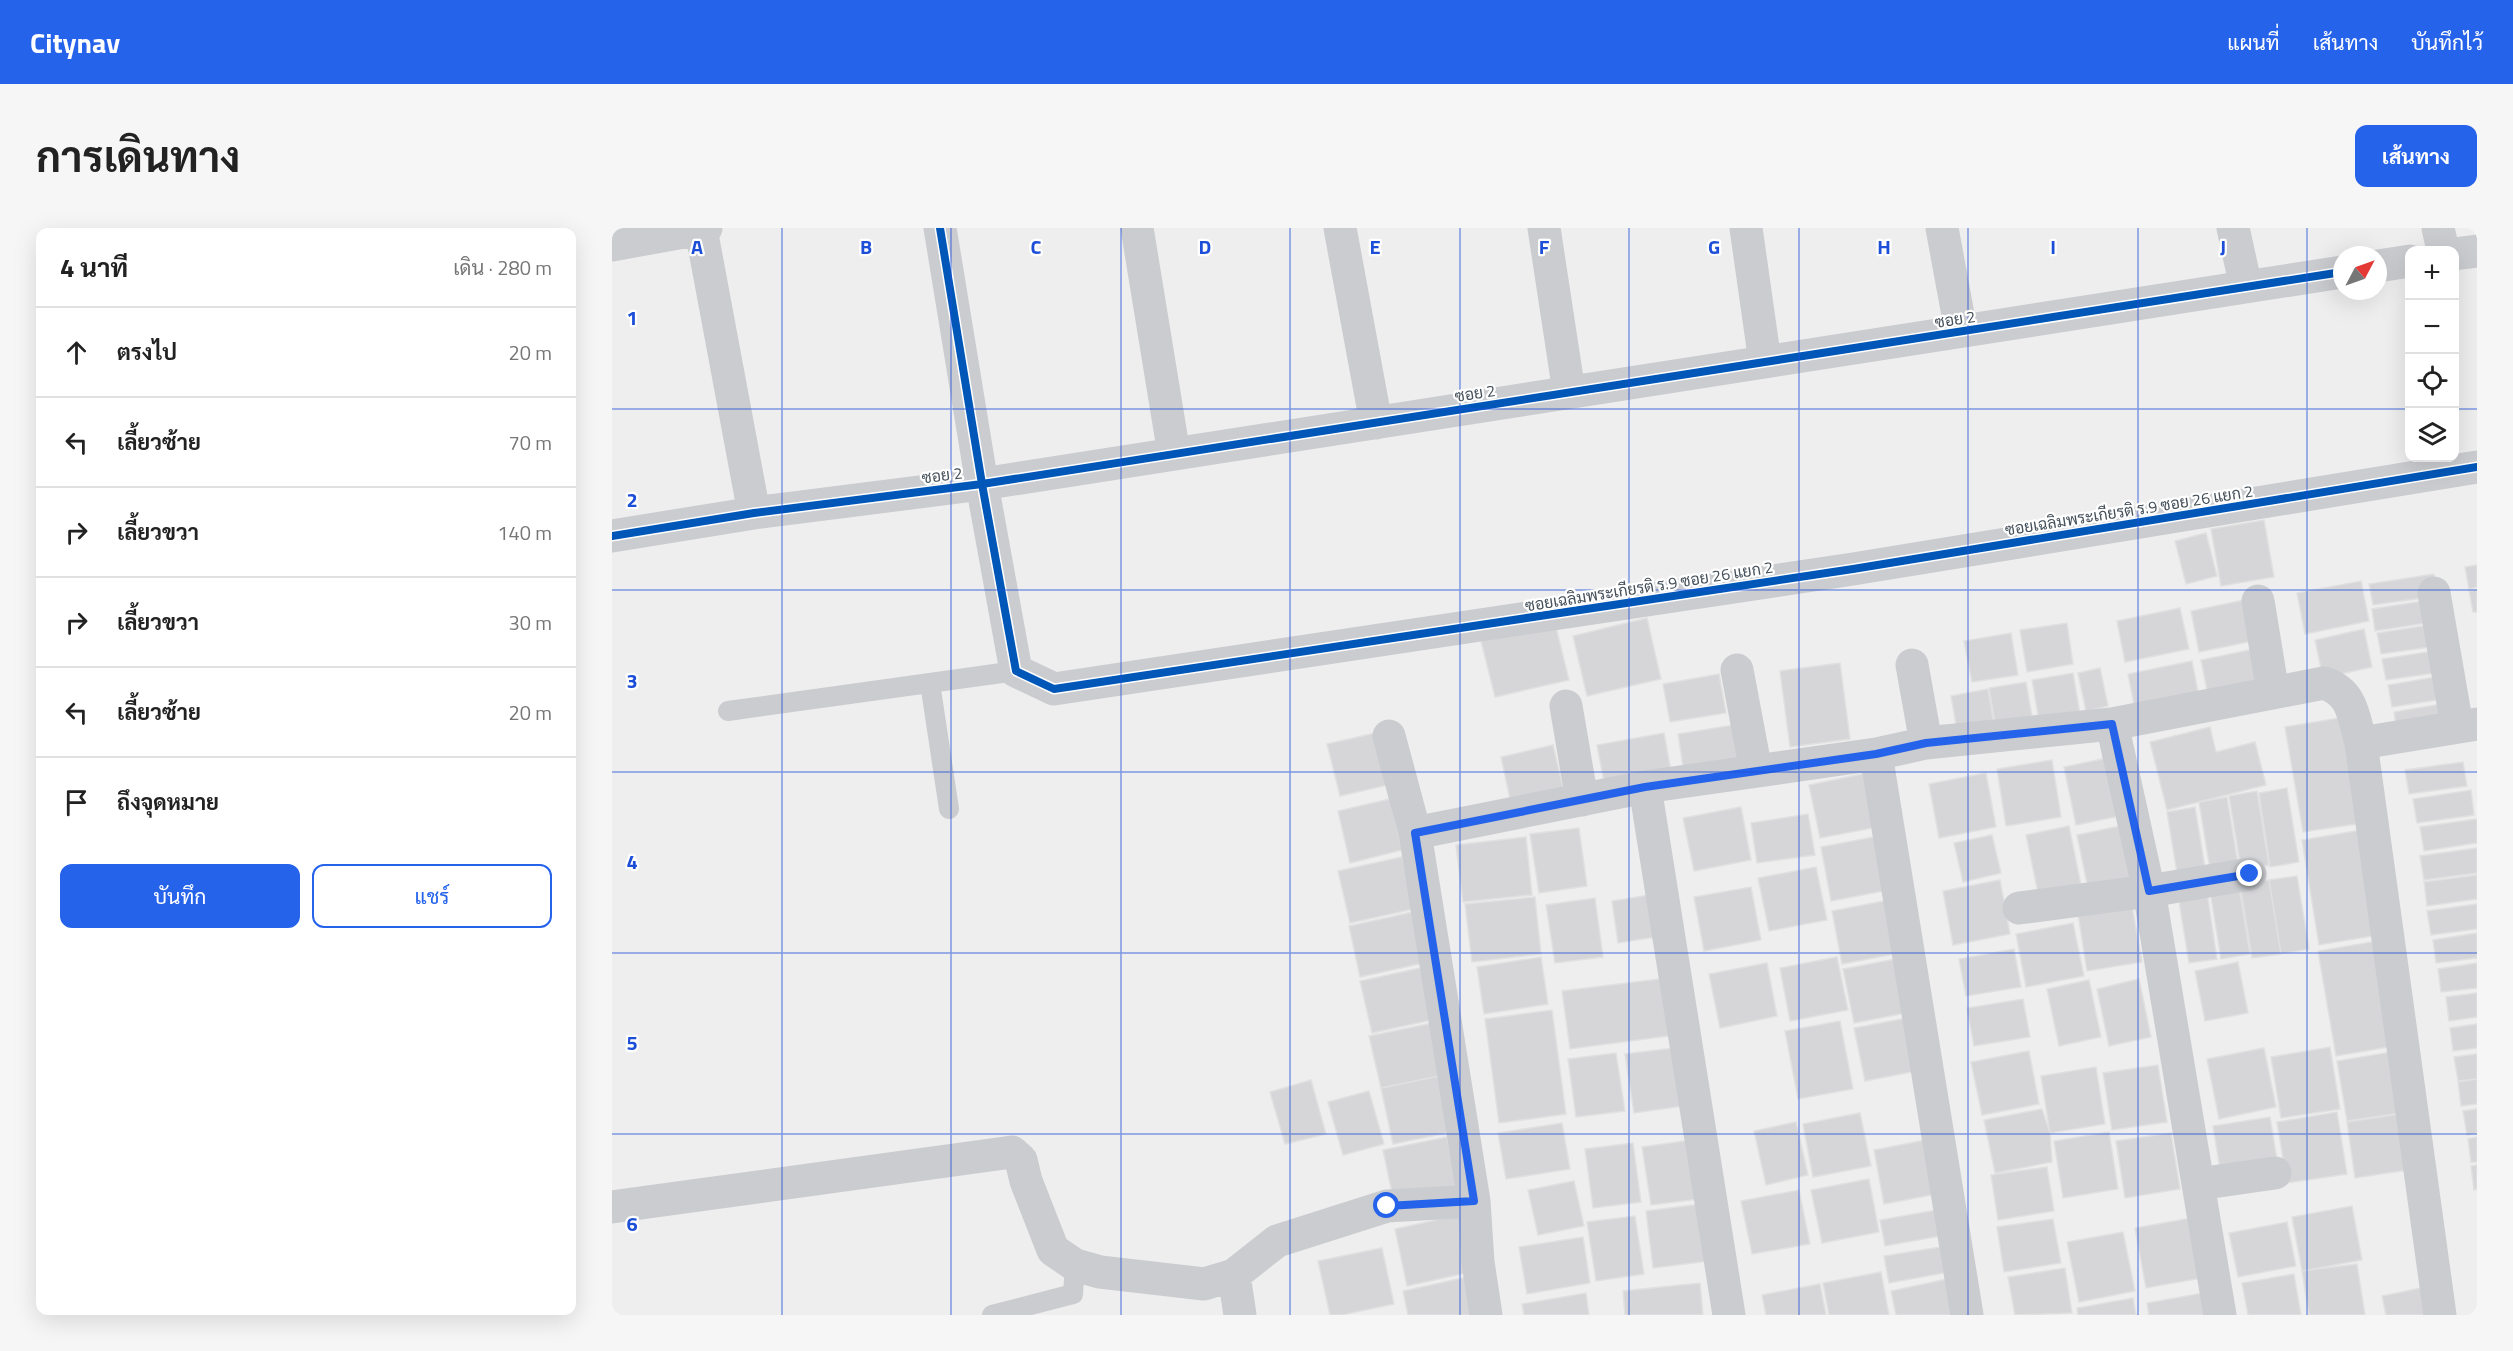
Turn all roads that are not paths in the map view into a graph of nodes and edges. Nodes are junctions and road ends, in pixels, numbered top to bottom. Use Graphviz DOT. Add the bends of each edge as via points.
graph roads {
  1 [pos="703,228"];
  2 [pos="940,228"];
  3 [pos="1137,228"];
  4 [pos="1340,228"];
  5 [pos="1544,228"];
  6 [pos="1746,228"];
  7 [pos="1942,228"];
  8 [pos="2233,228"];
  9 [pos="2438,228"];
  10 [pos="612,245"];
  11 [pos="2442,246"];
  12 [pos="2477,251"];
  13 [pos="2459,253"];
  14 [pos="2405,262"];
  15 [pos="2387,265"];
  16 [pos="2333,273"];
  17 [pos="2246,287"];
  18 [pos="1961,331"];
  19 [pos="1765,362"];
  20 [pos="1569,392"];
  21 [pos="1376,423"];
  22 [pos="1174,454"];
  23 [pos="2477,467"];
  24 [pos="982,484"];
  25 [pos="754,513"];
  26 [pos="612,536"];
  27 [pos="2434,593"];
  28 [pos="2258,601"];
  29 [pos="1912,665"];
  30 [pos="1737,670"];
  31 [pos="1016,671"];
  32 [pos="930,683"];
  33 [pos="2273,693"];
  34 [pos="1566,706"];
  35 [pos="728,711"];
  36 [pos="2112,724"];
  37 [pos="2467,725"];
  38 [pos="1389,736"];
  39 [pos="1926,743"];
  40 [pos="2361,743"];
  41 [pos="1876,754"];
  42 [pos="1756,771"];
  43 [pos="1645,787"];
  44 [pos="1582,800"];
  45 [pos="949,809"];
  46 [pos="1415,833"];
  47 [pos="2250,874"];
  48 [pos="2149,891"];
  49 [pos="2019,908"];
  50 [pos="2275,1173"];
  51 [pos="2199,1184"];
  52 [pos="1474,1201"];
  53 [pos="612,1207"];
  54 [pos="1074,1265"];
  55 [pos="1234,1275"];
  56 [pos="992,1315"];
  57 [pos="1240,1315"];
  58 [pos="1486,1315"];
  59 [pos="1729,1315"];
  60 [pos="1967,1315"];
  61 [pos="2220,1315"];
  62 [pos="2440,1315"];
  1 -- 10 [label="street"];
  1 -- 25 [label="street"];
  2 -- 24 [label="street"];
  3 -- 22 [label="street"];
  4 -- 21 [label="street"];
  5 -- 20 [label="street"];
  6 -- 19 [label="street"];
  7 -- 18 [label="street"];
  8 -- 17 [label="street"];
  9 -- 11 [label="street"];
  12 -- 13 [label="street"];
  14 -- 15 [label="street"];
  16 -- 17 [label="street, ซอย 2"];
  17 -- 18 [label="street, ซอย 2"];
  18 -- 19 [label="street, ซอย 2"];
  19 -- 20 [label="street, ซอย 2"];
  20 -- 21 [label="street, ซอย 2"];
  21 -- 22 [label="street, ซอย 2"];
  22 -- 24 [label="street, ซอย 2"];
  23 -- 31 [label="street, ซอยเฉลิมพระเกียรติ ร.9 ซอย 26 แยก 2" via="1865,567 1054,689"];
  24 -- 25 [label="street, ซอย 2"];
  24 -- 31 [label="street"];
  25 -- 26 [label="street, ซอย 2"];
  27 -- 37 [label="street"];
  28 -- 33 [label="street"];
  29 -- 39 [label="street"];
  30 -- 42 [label="street"];
  31 -- 32 [label="lane"];
  32 -- 35 [label="lane"];
  32 -- 45 [label="lane"];
  33 -- 36 [label="street"];
  33 -- 40 [label="street" via="2324,683 2338,688 2349,701"];
  34 -- 44 [label="street"];
  36 -- 39 [label="street"];
  36 -- 48 [label="street"];
  37 -- 40 [label="street"];
  38 -- 46 [label="street"];
  39 -- 41 [label="street"];
  40 -- 62 [label="street"];
  41 -- 42 [label="street"];
  41 -- 60 [label="street"];
  42 -- 43 [label="street"];
  43 -- 44 [label="street"];
  43 -- 59 [label="street"];
  44 -- 46 [label="street"];
  46 -- 52 [label="street"];
  47 -- 48 [label="street"];
  48 -- 49 [label="street"];
  48 -- 51 [label="street"];
  50 -- 51 [label="street"];
  51 -- 61 [label="street"];
  52 -- 55 [label="street" via="1377,1209 1277,1241"];
  52 -- 58 [label="street"];
  53 -- 54 [label="street" via="1006,1151 1021,1160 1053,1250"];
  54 -- 55 [label="street" via="1100,1272 1204,1284"];
  54 -- 56 [label="lane" via="1073,1294"];
  55 -- 57 [label="street"];
}
